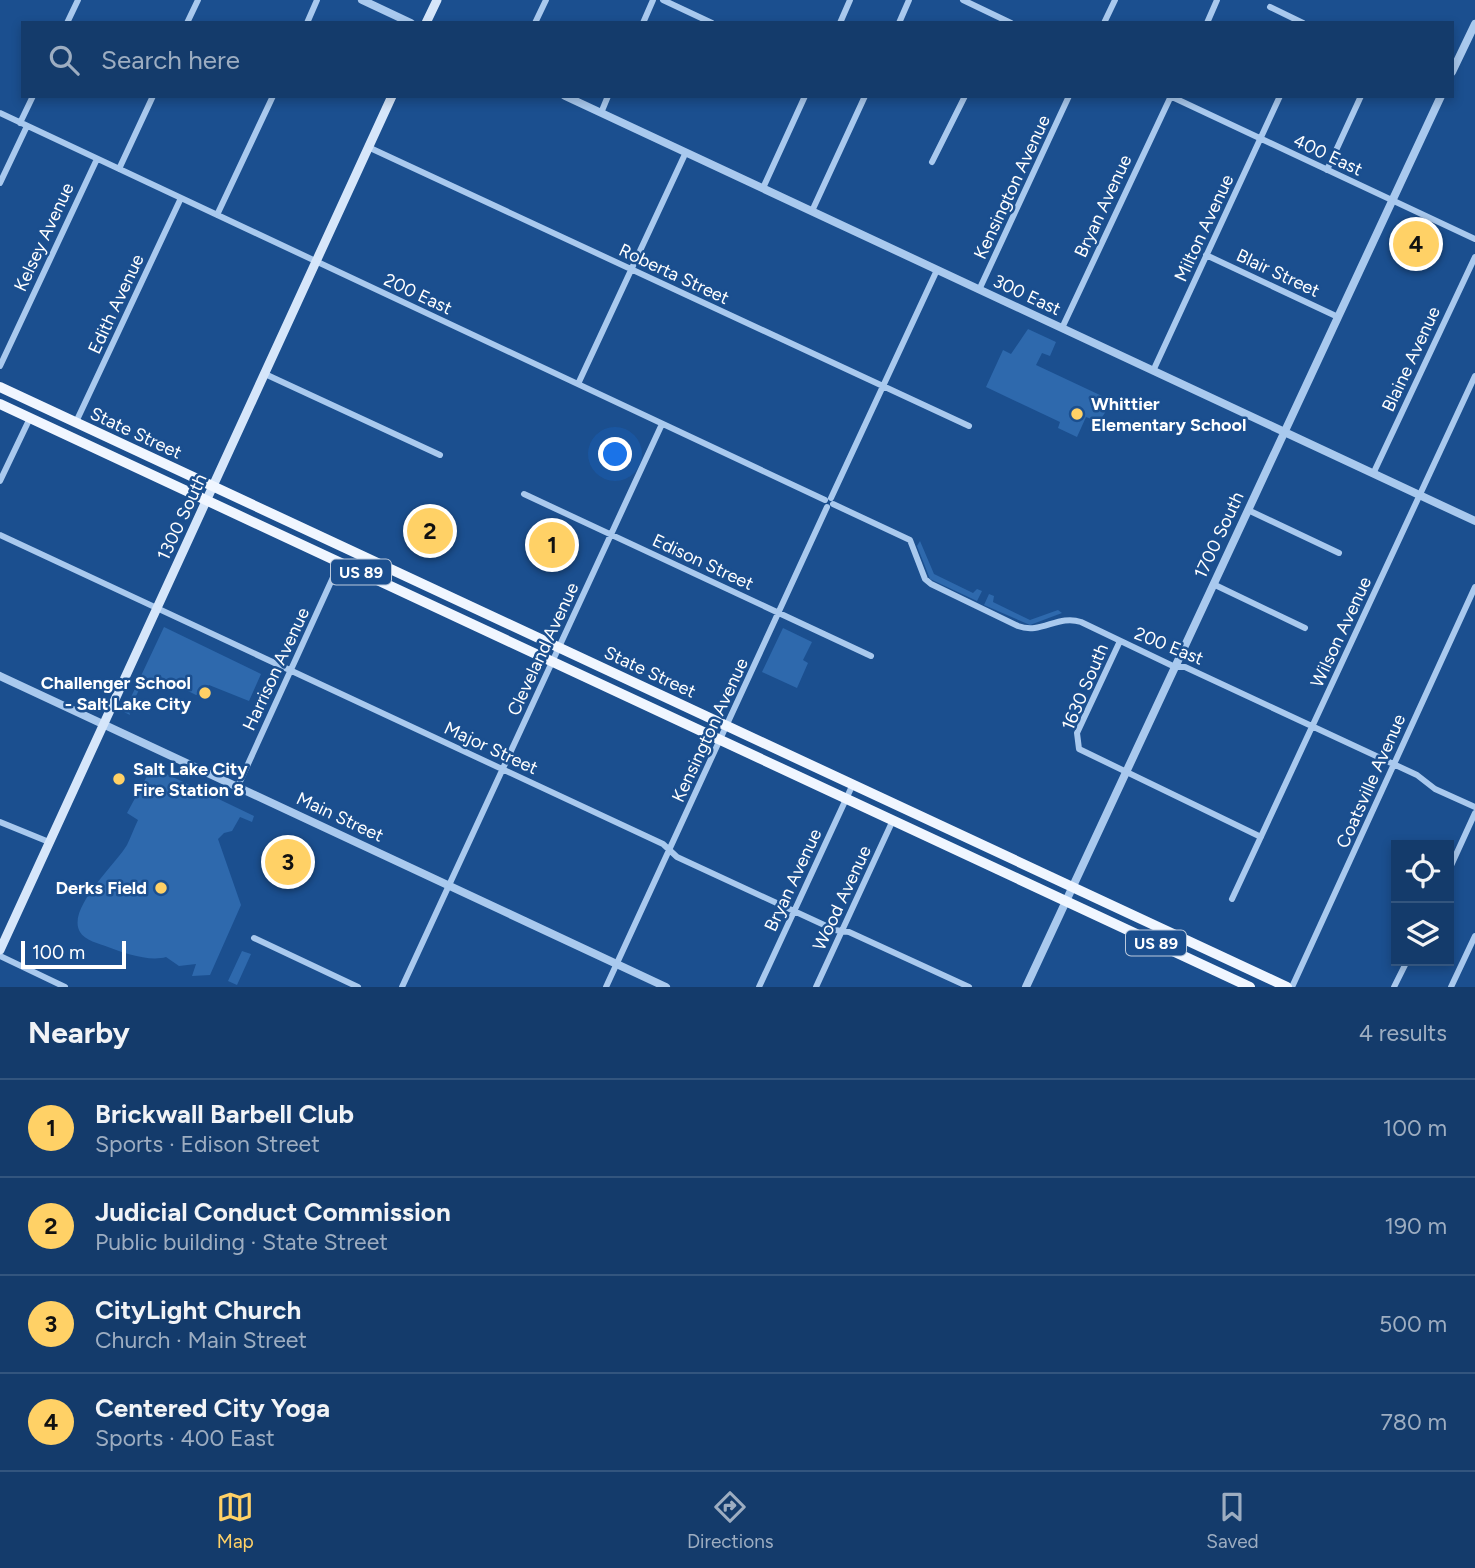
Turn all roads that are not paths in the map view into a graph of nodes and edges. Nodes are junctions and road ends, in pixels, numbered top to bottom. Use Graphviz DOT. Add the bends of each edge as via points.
graph roads {
  1 [pos="78,0"];
  2 [pos="198,0"];
  3 [pos="317,0"];
  4 [pos="362,0"];
  5 [pos="437,0"];
  6 [pos="546,0"];
  7 [pos="653,0"];
  8 [pos="663,0"];
  9 [pos="850,0"];
  10 [pos="909,0"];
  11 [pos="963,0"];
  12 [pos="984,0"];
  13 [pos="1115,0"];
  14 [pos="1217,0"];
  15 [pos="1270,7"];
  16 [pos="981,8"];
  17 [pos="998,20"];
  18 [pos="68,21"];
  19 [pos="188,21"];
  20 [pos="308,21"];
  21 [pos="407,21"];
  22 [pos="427,21"];
  23 [pos="536,21"];
  24 [pos="644,21"];
  25 [pos="708,21"];
  26 [pos="841,21"];
  27 [pos="900,21"];
  28 [pos="1105,21"];
  29 [pos="1208,21"];
  30 [pos="1299,21"];
  31 [pos="1475,24"];
  32 [pos="1454,68"];
  33 [pos="32,98"];
  34 [pos="152,98"];
  35 [pos="272,98"];
  36 [pos="391,98"];
  37 [pos="569,98"];
  38 [pos="607,98"];
  39 [pos="805,98"];
  40 [pos="864,98"];
  41 [pos="964,98"];
  42 [pos="1068,98"];
  43 [pos="1170,98"];
  44 [pos="1175,98"];
  45 [pos="1279,98"];
  46 [pos="1360,98"];
  47 [pos="1440,98"];
  48 [pos="0,113"];
  49 [pos="601,113"];
  50 [pos="24,124"];
  51 [pos="1261,138"];
  52 [pos="368,147"];
  53 [pos="686,152"];
  54 [pos="97,159"];
  55 [pos="932,162"];
  56 [pos="119,169"];
  57 [pos="1327,170"];
  58 [pos="0,183"];
  59 [pos="763,188"];
  60 [pos="181,198"];
  61 [pos="1392,200"];
  62 [pos="811,211"];
  63 [pos="217,215"];
  64 [pos="1475,239"];
  65 [pos="1206,255"];
  66 [pos="1475,257"];
  67 [pos="315,261"];
  68 [pos="632,269"];
  69 [pos="937,270"];
  70 [pos="979,290"];
  71 [pos="1338,317"];
  72 [pos="1062,328"];
  73 [pos="0,366"];
  74 [pos="1153,371"];
  75 [pos="265,374"];
  76 [pos="1475,376"];
  77 [pos="578,384"];
  78 [pos="883,386"];
  79 [pos="0,387"];
  80 [pos="0,404"];
  81 [pos="56,413"];
  82 [pos="30,418"];
  83 [pos="76,422"];
  84 [pos="662,424"];
  85 [pos="969,426"];
  86 [pos="1284,432"];
  87 [pos="440,455"];
  88 [pos="1373,474"];
  89 [pos="0,481"];
  90 [pos="214,486"];
  91 [pos="524,494"];
  92 [pos="1419,496"];
  93 [pos="208,500"];
  94 [pos="829,502"];
  95 [pos="1248,510"];
  96 [pos="1475,521"];
  97 [pos="611,534"];
  98 [pos="0,535"];
  99 [pos="1339,553"];
  100 [pos="340,562"];
  101 [pos="1213,584"];
  102 [pos="1475,587"];
  103 [pos="158,607"];
  104 [pos="779,613"];
  105 [pos="1305,628"];
  106 [pos="1120,641"];
  107 [pos="559,647"];
  108 [pos="871,656"];
  109 [pos="552,662"];
  110 [pos="1175,667"];
  111 [pos="291,670"];
  112 [pos="0,676"];
  113 [pos="104,724"];
  114 [pos="727,726"];
  115 [pos="1312,726"];
  116 [pos="721,740"];
  117 [pos="1394,765"];
  118 [pos="503,769"];
  119 [pos="1125,773"];
  120 [pos="853,784"];
  121 [pos="237,786"];
  122 [pos="846,799"];
  123 [pos="1475,807"];
  124 [pos="1475,813"];
  125 [pos="892,820"];
  126 [pos="0,822"];
  127 [pos="1261,837"];
  128 [pos="49,842"];
  129 [pos="670,850"];
  130 [pos="1454,859"];
  131 [pos="449,885"];
  132 [pos="1072,886"];
  133 [pos="1232,899"];
  134 [pos="1065,901"];
  135 [pos="794,911"];
  136 [pos="842,931"];
  137 [pos="1475,936"];
  138 [pos="254,938"];
  139 [pos="1473,945"];
  140 [pos="0,950"];
  141 [pos="0,956"];
  142 [pos="617,964"];
  143 [pos="1404,966"];
  144 [pos="65,987"];
  145 [pos="358,987"];
  146 [pos="402,987"];
  147 [pos="606,987"];
  148 [pos="666,987"];
  149 [pos="759,987"];
  150 [pos="816,987"];
  151 [pos="969,987"];
  152 [pos="1026,987"];
  153 [pos="1250,987"];
  154 [pos="1290,987"];
  155 [pos="1394,987"];
  156 [pos="1451,987"];
  1 -- 18 [label="street"];
  2 -- 19 [label="street"];
  3 -- 20 [label="street"];
  4 -- 21 [label="street"];
  5 -- 22 [label="main road"];
  6 -- 23 [label="street"];
  7 -- 24 [label="street"];
  8 -- 25 [label="street"];
  9 -- 26 [label="street"];
  10 -- 27 [label="street"];
  11 -- 16 [label="street"];
  12 -- 16 [label="street"];
  13 -- 28 [label="street"];
  14 -- 29 [label="street"];
  15 -- 30 [label="street"];
  16 -- 17 [label="street"];
  31 -- 32 [label="street"];
  33 -- 50 [label="street"];
  34 -- 56 [label="street"];
  35 -- 63 [label="street"];
  36 -- 52 [label="main road, 1300 South"];
  37 -- 49 [label="street, 300 East"];
  38 -- 49 [label="street"];
  39 -- 59 [label="street"];
  40 -- 62 [label="street"];
  41 -- 55 [label="street"];
  42 -- 70 [label="street, Kensington Avenue"];
  43 -- 72 [label="street, Bryan Avenue"];
  44 -- 51 [label="street, 400 East"];
  45 -- 51 [label="street, Milton Avenue"];
  46 -- 57 [label="street"];
  47 -- 61 [label="street, 1700 South"];
  48 -- 50 [label="street, 200 East"];
  49 -- 53 [label="street, 300 East"];
  50 -- 54 [label="street, 200 East"];
  50 -- 58 [label="street"];
  51 -- 57 [label="street, 400 East"];
  51 -- 65 [label="street, Milton Avenue"];
  52 -- 67 [label="main road, 1300 South"];
  52 -- 68 [label="street, Roberta Street"];
  53 -- 59 [label="street, 300 East"];
  53 -- 68 [label="street"];
  54 -- 56 [label="street, 200 East"];
  54 -- 73 [label="street, Kelsey Avenue"];
  56 -- 60 [label="street, 200 East"];
  57 -- 61 [label="street, 400 East"];
  59 -- 62 [label="street, 300 East"];
  60 -- 63 [label="street, 200 East"];
  60 -- 83 [label="street, Edith Avenue"];
  61 -- 64 [label="street, 400 East"];
  61 -- 71 [label="street, 1700 South"];
  62 -- 69 [label="street, 300 East"];
  63 -- 67 [label="street, 200 East"];
  65 -- 71 [label="street, Blair Street"];
  65 -- 74 [label="street, Milton Avenue"];
  66 -- 88 [label="street, Blaine Avenue"];
  67 -- 75 [label="main road, 1300 South"];
  67 -- 77 [label="street, 200 East"];
  68 -- 77 [label="street"];
  68 -- 78 [label="street, Roberta Street"];
  69 -- 70 [label="street, 300 East"];
  69 -- 78 [label="street, Kensington Avenue"];
  70 -- 72 [label="street, 300 East"];
  71 -- 86 [label="street, 1700 South"];
  72 -- 74 [label="street, 300 East"];
  74 -- 86 [label="street, 300 East"];
  75 -- 87 [label="street"];
  75 -- 90 [label="main road, 1300 South"];
  76 -- 92 [label="street, Wilson Avenue"];
  77 -- 84 [label="street, 200 East"];
  78 -- 85 [label="street, Roberta Street"];
  78 -- 94 [label="street, Kensington Avenue"];
  79 -- 81 [label="main road, State Street / US 89"];
  80 -- 82 [label="main road, State Street / US 89"];
  81 -- 82 [label="main road"];
  81 -- 83 [label="main road, State Street / US 89"];
  82 -- 89 [label="street"];
  82 -- 93 [label="main road, State Street / US 89"];
  83 -- 90 [label="main road, State Street / US 89"];
  84 -- 94 [label="street, 200 East"];
  84 -- 97 [label="street, Cleveland Avenue"];
  86 -- 88 [label="street, 300 East"];
  86 -- 95 [label="street, 1700 South"];
  88 -- 92 [label="street, 300 East"];
  90 -- 93 [label="main road, 1300 South"];
  90 -- 107 [label="main road, State Street / US 89"];
  91 -- 97 [label="street, Edison Street"];
  92 -- 96 [label="street, 300 East"];
  92 -- 115 [label="street, Wilson Avenue"];
  93 -- 100 [label="main road, State Street / US 89"];
  93 -- 103 [label="main road, 1300 South"];
  94 -- 104 [label="street, Kensington Avenue"];
  94 -- 106 [label="street, 200 East" via="910,540 931,584 1026,629 1074,619"];
  95 -- 99 [label="street"];
  95 -- 101 [label="street, 1700 South"];
  97 -- 104 [label="street, Edison Street"];
  97 -- 107 [label="street, Cleveland Avenue"];
  98 -- 103 [label="street, Major Street"];
  100 -- 109 [label="main road, State Street / US 89"];
  100 -- 111 [label="street, Harrison Avenue"];
  101 -- 105 [label="street"];
  101 -- 110 [label="street, 1700 South"];
  102 -- 117 [label="street, Coatsville Avenue"];
  103 -- 111 [label="street, Major Street"];
  103 -- 113 [label="main road, 1300 South"];
  104 -- 108 [label="street, Edison Street"];
  104 -- 114 [label="street, Kensington Avenue"];
  106 -- 110 [label="street, 200 East"];
  106 -- 119 [label="street, 1630 South" via="1077,733 1077,745 1086,755"];
  107 -- 109 [label="street, Cleveland Avenue"];
  107 -- 114 [label="main road, State Street / US 89"];
  109 -- 116 [label="main road, State Street / US 89"];
  109 -- 118 [label="street, Cleveland Avenue"];
  110 -- 115 [label="street, 200 East" via="1185,667"];
  110 -- 119 [label="street, 1700 South"];
  111 -- 118 [label="street, Major Street"];
  111 -- 121 [label="street, Harrison Avenue"];
  112 -- 113 [label="street, Main Street"];
  113 -- 121 [label="street, Main Street"];
  113 -- 128 [label="main road, 1300 South"];
  114 -- 116 [label="street, Kensington Avenue"];
  114 -- 120 [label="main road, State Street / US 89"];
  115 -- 117 [label="street, 200 East"];
  115 -- 127 [label="street, Wilson Avenue"];
  116 -- 122 [label="main road, State Street / US 89"];
  116 -- 129 [label="street, Kensington Avenue"];
  117 -- 123 [label="street, 200 East"];
  117 -- 154 [label="street, Coatsville Avenue"];
  118 -- 129 [label="street, Major Street"];
  118 -- 131 [label="street, Cleveland Avenue"];
  119 -- 127 [label="street"];
  119 -- 132 [label="street, 1700 South"];
  120 -- 122 [label="street, Bryan Avenue"];
  120 -- 132 [label="main road, State Street / US 89"];
  121 -- 131 [label="street, Main Street"];
  122 -- 125 [label="main road, State Street / US 89"];
  122 -- 135 [label="street, Bryan Avenue"];
  124 -- 130 [label="street"];
  125 -- 134 [label="main road, State Street / US 89"];
  125 -- 136 [label="street, Wood Avenue"];
  126 -- 128 [label="street"];
  127 -- 133 [label="street, Wilson Avenue"];
  128 -- 140 [label="main road, 1300 South"];
  129 -- 135 [label="street, Major Street"];
  129 -- 142 [label="street, Kensington Avenue"];
  131 -- 142 [label="street, Main Street"];
  131 -- 146 [label="street, Cleveland Avenue"];
  132 -- 134 [label="street, 1700 South"];
  132 -- 154 [label="main road, State Street / US 89"];
  134 -- 152 [label="street, 1700 South"];
  134 -- 153 [label="main road, State Street / US 89"];
  135 -- 136 [label="street, Major Street"];
  135 -- 149 [label="street, Bryan Avenue"];
  136 -- 150 [label="street, Wood Avenue"];
  136 -- 151 [label="street, Major Street"];
  137 -- 139 [label="street"];
  138 -- 145 [label="street"];
  139 -- 156 [label="street"];
  141 -- 144 [label="street"];
  142 -- 147 [label="street, Kensington Avenue"];
  142 -- 148 [label="street, Main Street"];
  143 -- 155 [label="street"];
}
